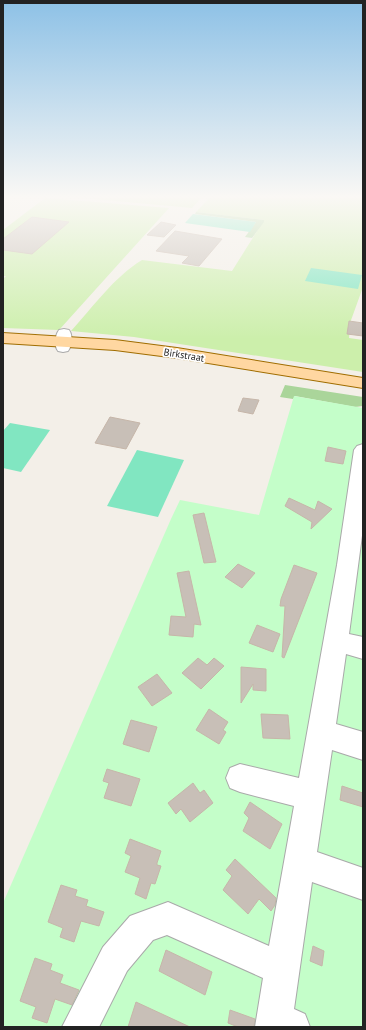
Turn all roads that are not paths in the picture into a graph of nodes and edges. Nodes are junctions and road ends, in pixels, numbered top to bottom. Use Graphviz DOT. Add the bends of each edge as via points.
graph roads {
  1 [pos="3,338"];
  2 [pos="363,383"];
  3 [pos="363,450"];
  4 [pos="355,567"];
  5 [pos="336,641"];
  6 [pos="363,648"];
  7 [pos="321,733"];
  8 [pos="363,746"];
  9 [pos="240,778"];
  10 [pos="310,795"];
  11 [pos="300,862"];
  12 [pos="363,884"];
  13 [pos="282,969"];
  14 [pos="280,1024"];
  15 [pos="80,1027"];
  1 -- 2 [label="main road, Birkstraat" via="115,345"];
  3 -- 4 [label="lane"];
  4 -- 5 [label="lane"];
  5 -- 6 [label="lane"];
  5 -- 7 [label="lane"];
  7 -- 8 [label="lane"];
  7 -- 10 [label="lane"];
  9 -- 10 [label="lane"];
  10 -- 11 [label="lane"];
  11 -- 12 [label="lane"];
  11 -- 13 [label="lane"];
  13 -- 14 [label="lane"];
  13 -- 15 [label="lane" via="168,918 142,928 115,959"];
}
